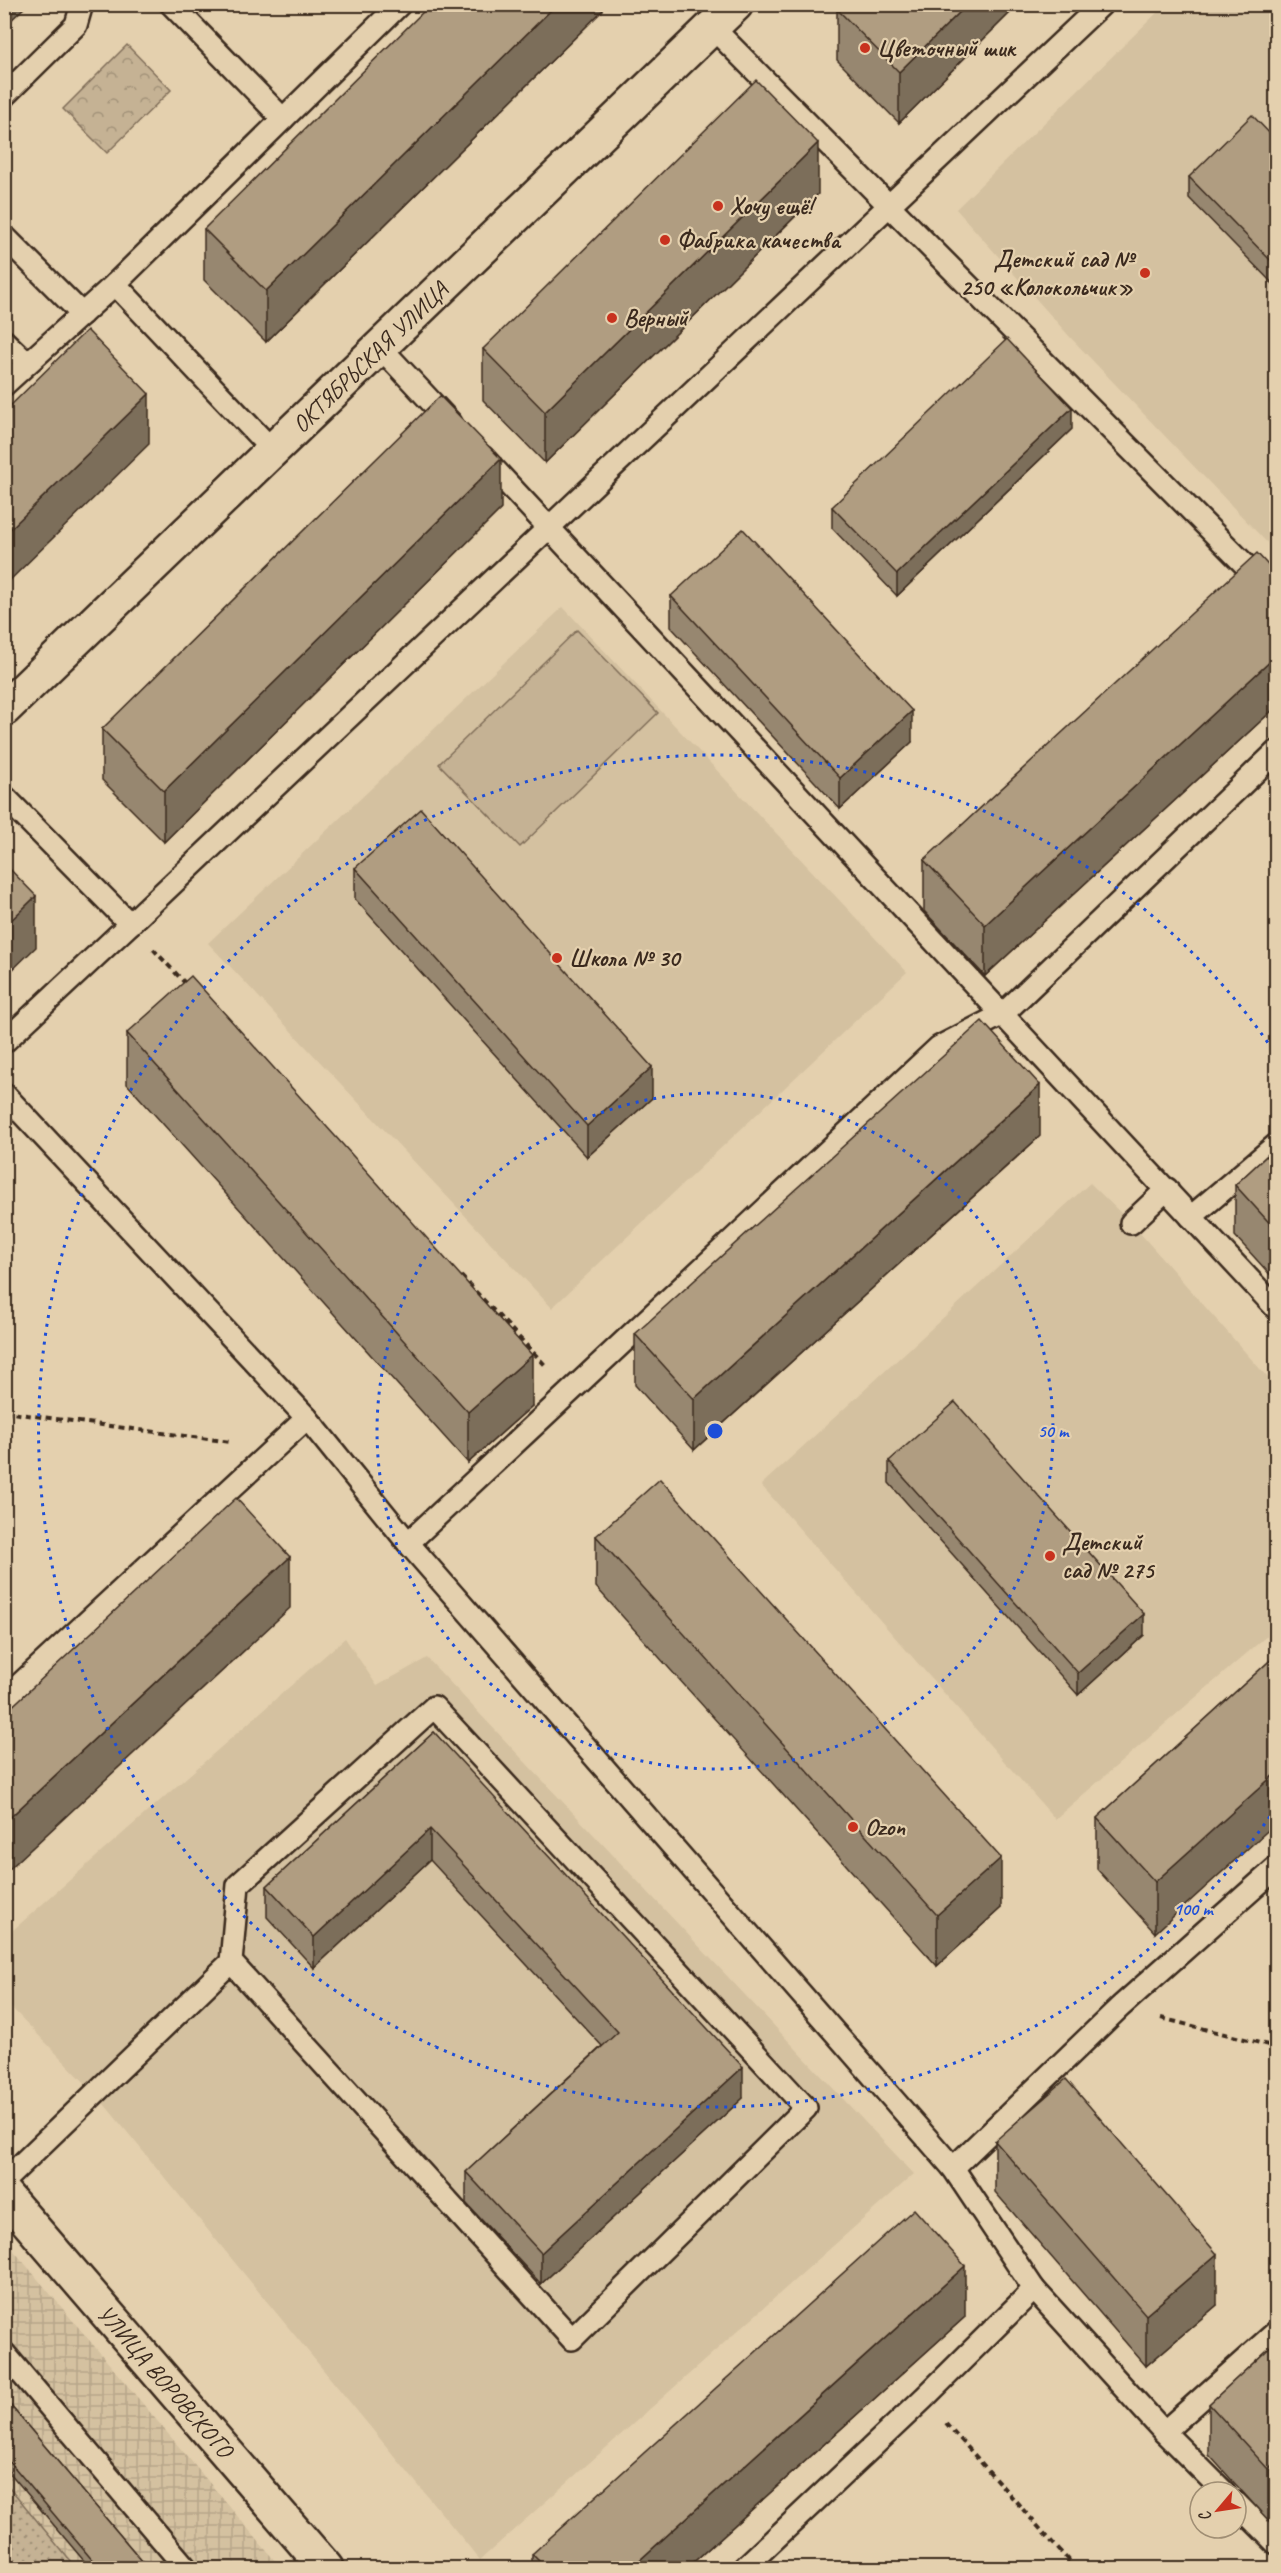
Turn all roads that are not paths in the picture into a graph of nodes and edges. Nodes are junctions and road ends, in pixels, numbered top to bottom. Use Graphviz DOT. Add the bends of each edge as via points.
graph roads {
  1 [pos="82,4"];
  2 [pos="171,4"];
  3 [pos="400,4"];
  4 [pos="736,4"];
  5 [pos="1102,4"];
  6 [pos="712,27"];
  7 [pos="4,96"];
  8 [pos="283,119"];
  9 [pos="889,205"];
  10 [pos="4,236"];
  11 [pos="115,284"];
  12 [pos="82,314"];
  13 [pos="4,341"];
  14 [pos="381,347"];
  15 [pos="27,363"];
  16 [pos="4,385"];
  17 [pos="273,451"];
  18 [pos="548,528"];
  19 [pos="1276,596"];
  20 [pos="4,709"];
  21 [pos="1276,752"];
  22 [pos="4,796"];
  23 [pos="129,924"];
  24 [pos="1003,1014"];
  25 [pos="4,1042"];
  26 [pos="4,1094"];
  27 [pos="1276,1145"];
  28 [pos="1167,1189"];
  29 [pos="1191,1217"];
  30 [pos="1131,1223"];
  31 [pos="1276,1308"];
  32 [pos="307,1418"];
  33 [pos="408,1544"];
  34 [pos="4,1699"];
  35 [pos="1276,1868"];
  36 [pos="231,1962"];
  37 [pos="953,2168"];
  38 [pos="4,2181"];
  39 [pos="4,2194"];
  40 [pos="1034,2289"];
  41 [pos="1276,2332"];
  42 [pos="4,2353"];
  43 [pos="1164,2432"];
  44 [pos="1212,2480"];
  45 [pos="1248,2516"];
  46 [pos="1276,2543"];
  47 [pos="186,2568"];
  48 [pos="326,2568"];
  49 [pos="744,2568"];
  1 -- 7 [label="lane" via="76,25"];
  2 -- 8 [label="lane"];
  3 -- 8 [label="lane"];
  4 -- 6 [label="street, ОКТЯБРЬСКАЯ УЛИЦА"];
  5 -- 9 [label="lane"];
  6 -- 9 [label="lane"];
  6 -- 14 [label="street, ОКТЯБРЬСКАЯ УЛИЦА"];
  8 -- 11 [label="lane"];
  9 -- 18 [label="lane"];
  9 -- 19 [label="lane"];
  10 -- 12 [label="lane"];
  11 -- 12 [label="lane"];
  11 -- 17 [label="lane"];
  12 -- 15 [label="lane"];
  13 -- 15 [label="lane"];
  14 -- 17 [label="street, ОКТЯБРЬСКАЯ УЛИЦА"];
  14 -- 18 [label="lane"];
  15 -- 16 [label="lane"];
  17 -- 20 [label="street, ОКТЯБРЬСКАЯ УЛИЦА"];
  18 -- 23 [label="lane"];
  18 -- 24 [label="lane"];
  21 -- 24 [label="lane"];
  22 -- 23 [label="lane"];
  23 -- 25 [label="lane"];
  24 -- 28 [label="lane"];
  24 -- 33 [label="lane" via="939,1047"];
  26 -- 32 [label="lane"];
  27 -- 29 [label="lane"];
  28 -- 29 [label="lane"];
  28 -- 30 [label="lane"];
  29 -- 31 [label="lane"];
  32 -- 33 [label="lane"];
  32 -- 34 [label="lane"];
  33 -- 37 [label="lane"];
  35 -- 37 [label="lane" via="1120,2007"];
  36 -- 36 [label="lane" via="237,1885 434,1707 806,2108 572,2338"];
  36 -- 38 [label="lane"];
  37 -- 40 [label="lane"];
  39 -- 48 [label="street, УЛИЦА ВОРОВСКОГО"];
  40 -- 43 [label="lane"];
  40 -- 49 [label="lane"];
  41 -- 43 [label="lane"];
  42 -- 47 [label="lane"];
  43 -- 44 [label="lane"];
  45 -- 46 [label="lane"];
}
